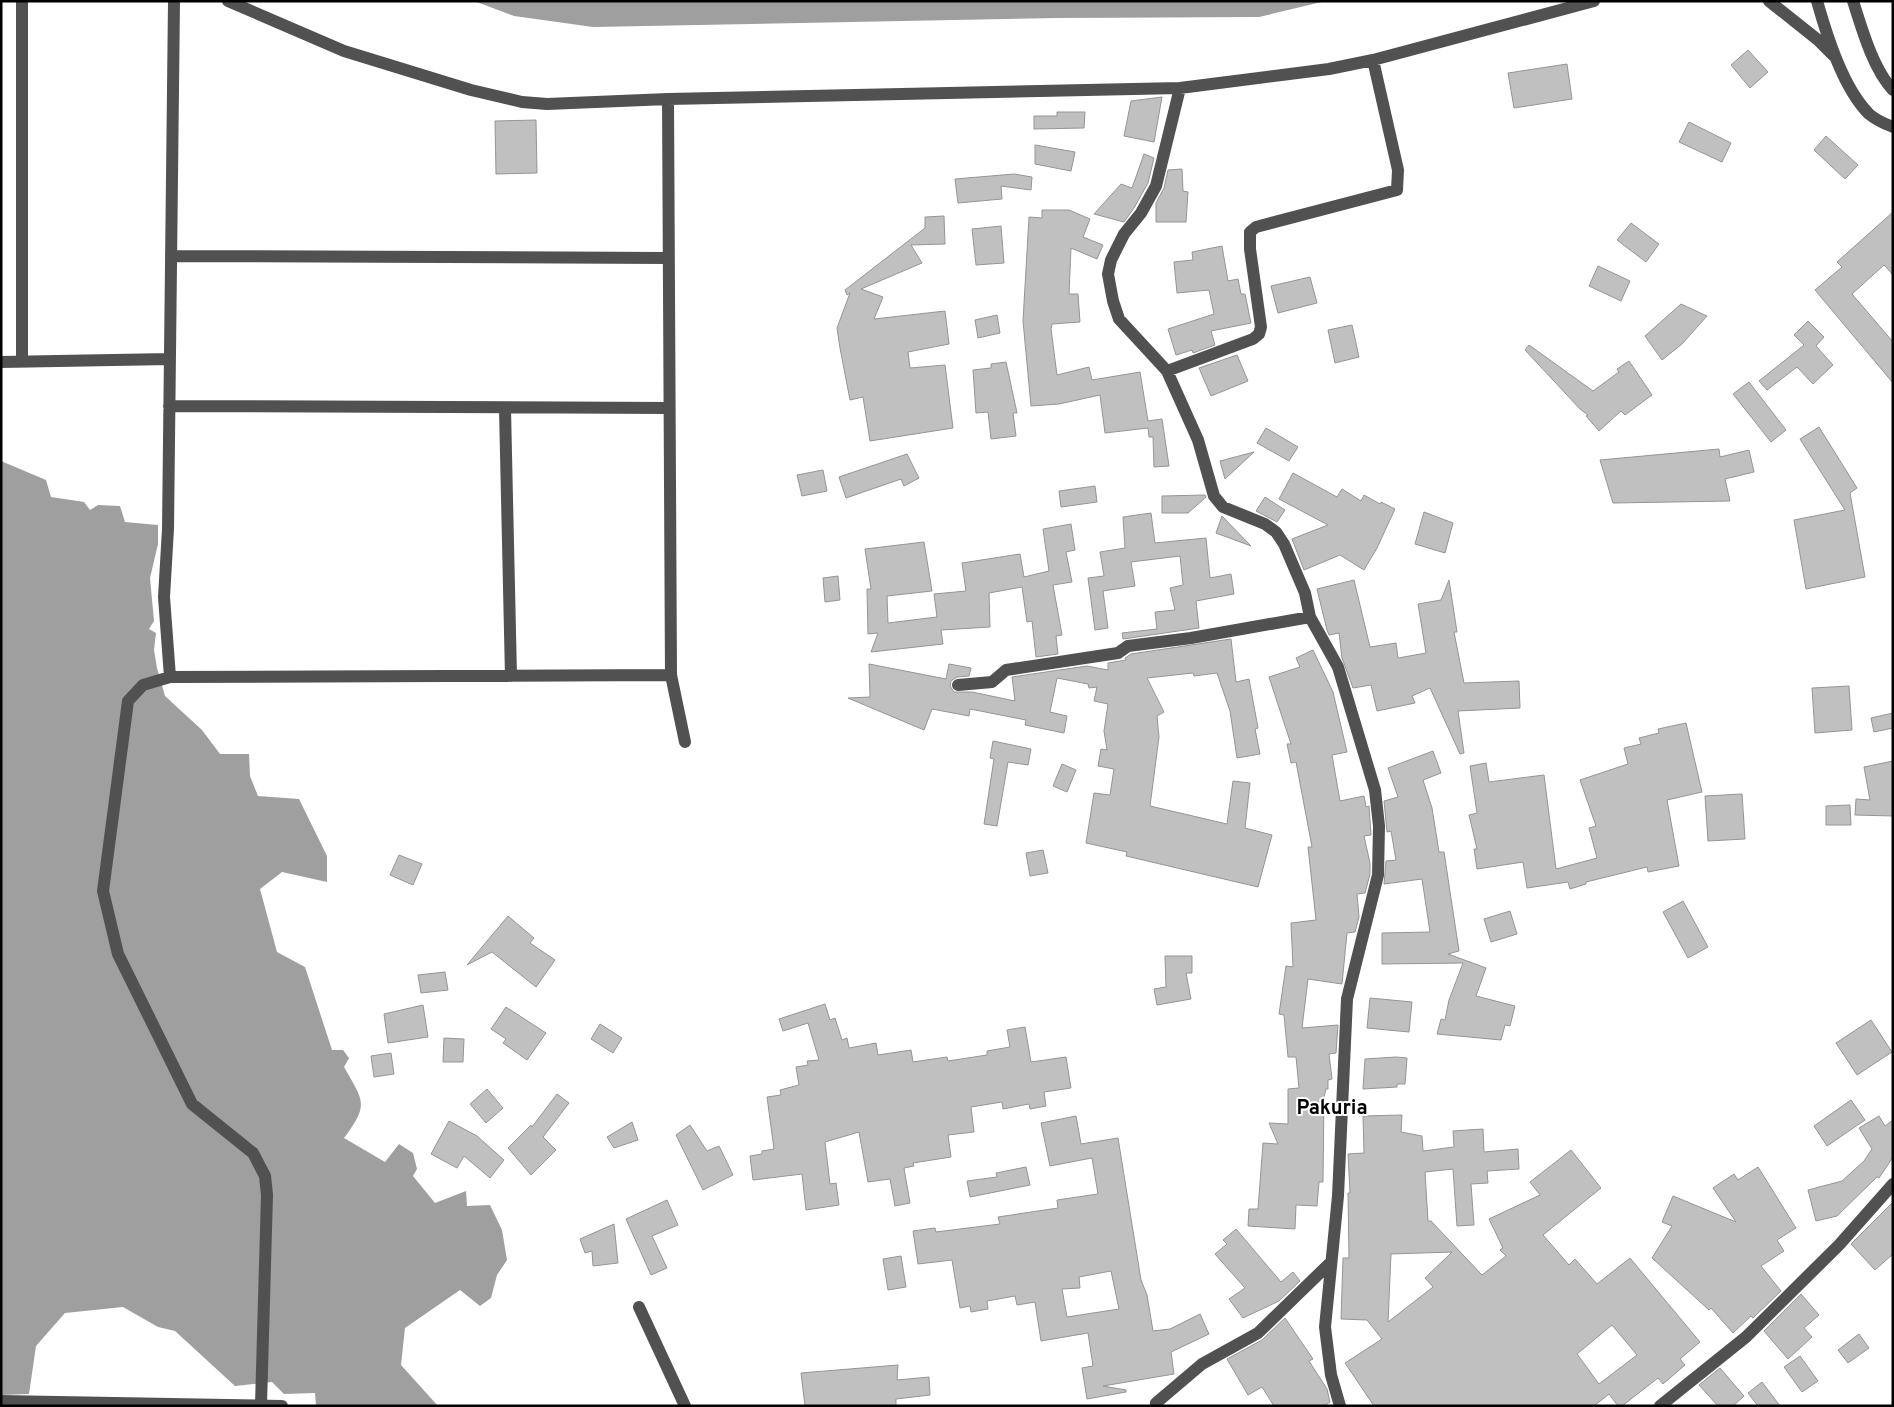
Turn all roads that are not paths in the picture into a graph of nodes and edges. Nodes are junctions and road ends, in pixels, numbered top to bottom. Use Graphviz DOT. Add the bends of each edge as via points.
graph roads {
  1 [pos="22,1"];
  2 [pos="174,1"];
  3 [pos="228,1"];
  4 [pos="1594,1"];
  5 [pos="1769,1"];
  6 [pos="1817,1"];
  7 [pos="1854,1"];
  8 [pos="1837,59"];
  9 [pos="1373,60"];
  10 [pos="1180,88"];
  11 [pos="1893,90"];
  12 [pos="668,99"];
  13 [pos="1893,127"];
  14 [pos="171,256"];
  15 [pos="667,258"];
  16 [pos="170,359"];
  17 [pos="22,361"];
  18 [pos="1,362"];
  19 [pos="1166,371"];
  20 [pos="169,406"];
  21 [pos="668,408"];
  22 [pos="505,409"];
  23 [pos="1310,616"];
  24 [pos="671,675"];
  25 [pos="511,676"];
  26 [pos="170,677"];
  27 [pos="958,685"];
  28 [pos="685,742"];
  29 [pos="1893,1184"];
  30 [pos="1329,1264"];
  31 [pos="639,1307"];
  32 [pos="1,1401"];
  33 [pos="261,1405"];
  34 [pos="282,1406"];
  35 [pos="685,1406"];
  36 [pos="1156,1406"];
  37 [pos="1340,1406"];
  38 [pos="1660,1406"];
  1 -- 17 [label="street"];
  2 -- 14 [label="street"];
  3 -- 12 [label="street" via="344,51 471,90 522,102 547,104"];
  4 -- 9 [label="street"];
  5 -- 8 [label="street"];
  6 -- 8 [label="street"];
  7 -- 11 [label="street" via="1867,43"];
  8 -- 13 [label="street" via="1849,85 1870,114"];
  9 -- 10 [label="street" via="1329,69"];
  9 -- 19 [label="street" via="1398,170 1397,190 1256,227 1250,232 1250,249 1261,327 1259,334"];
  10 -- 12 [label="street"];
  10 -- 19 [label="street" via="1156,186 1141,214 1124,234 1108,274 1119,319"];
  12 -- 15 [label="street"];
  14 -- 15 [label="street"];
  14 -- 16 [label="street"];
  15 -- 21 [label="street"];
  16 -- 17 [label="street"];
  16 -- 20 [label="street"];
  17 -- 18 [label="street"];
  19 -- 23 [label="street" via="1198,440 1214,496 1223,507 1265,524 1276,532 1305,593"];
  20 -- 22 [label="street"];
  20 -- 26 [label="street" via="164,597"];
  21 -- 22 [label="street"];
  21 -- 24 [label="street"];
  22 -- 25 [label="street"];
  23 -- 27 [label="street" via="1128,646 1118,653 1006,670 992,682"];
  23 -- 30 [label="street" via="1338,668 1375,790 1379,826 1378,874 1347,999 1338,1196"];
  24 -- 25 [label="street"];
  24 -- 28 [label="street"];
  25 -- 26 [label="street"];
  26 -- 33 [label="street" via="143,685 128,701 103,891 118,954 192,1104 253,1153 265,1176"];
  29 -- 38 [label="street" via="1838,1245 1746,1337"];
  30 -- 36 [label="street" via="1258,1333 1202,1364"];
  30 -- 37 [label="street" via="1324,1327 1331,1375"];
  31 -- 35 [label="street"];
  32 -- 33 [label="street"];
  33 -- 34 [label="street"];
}
